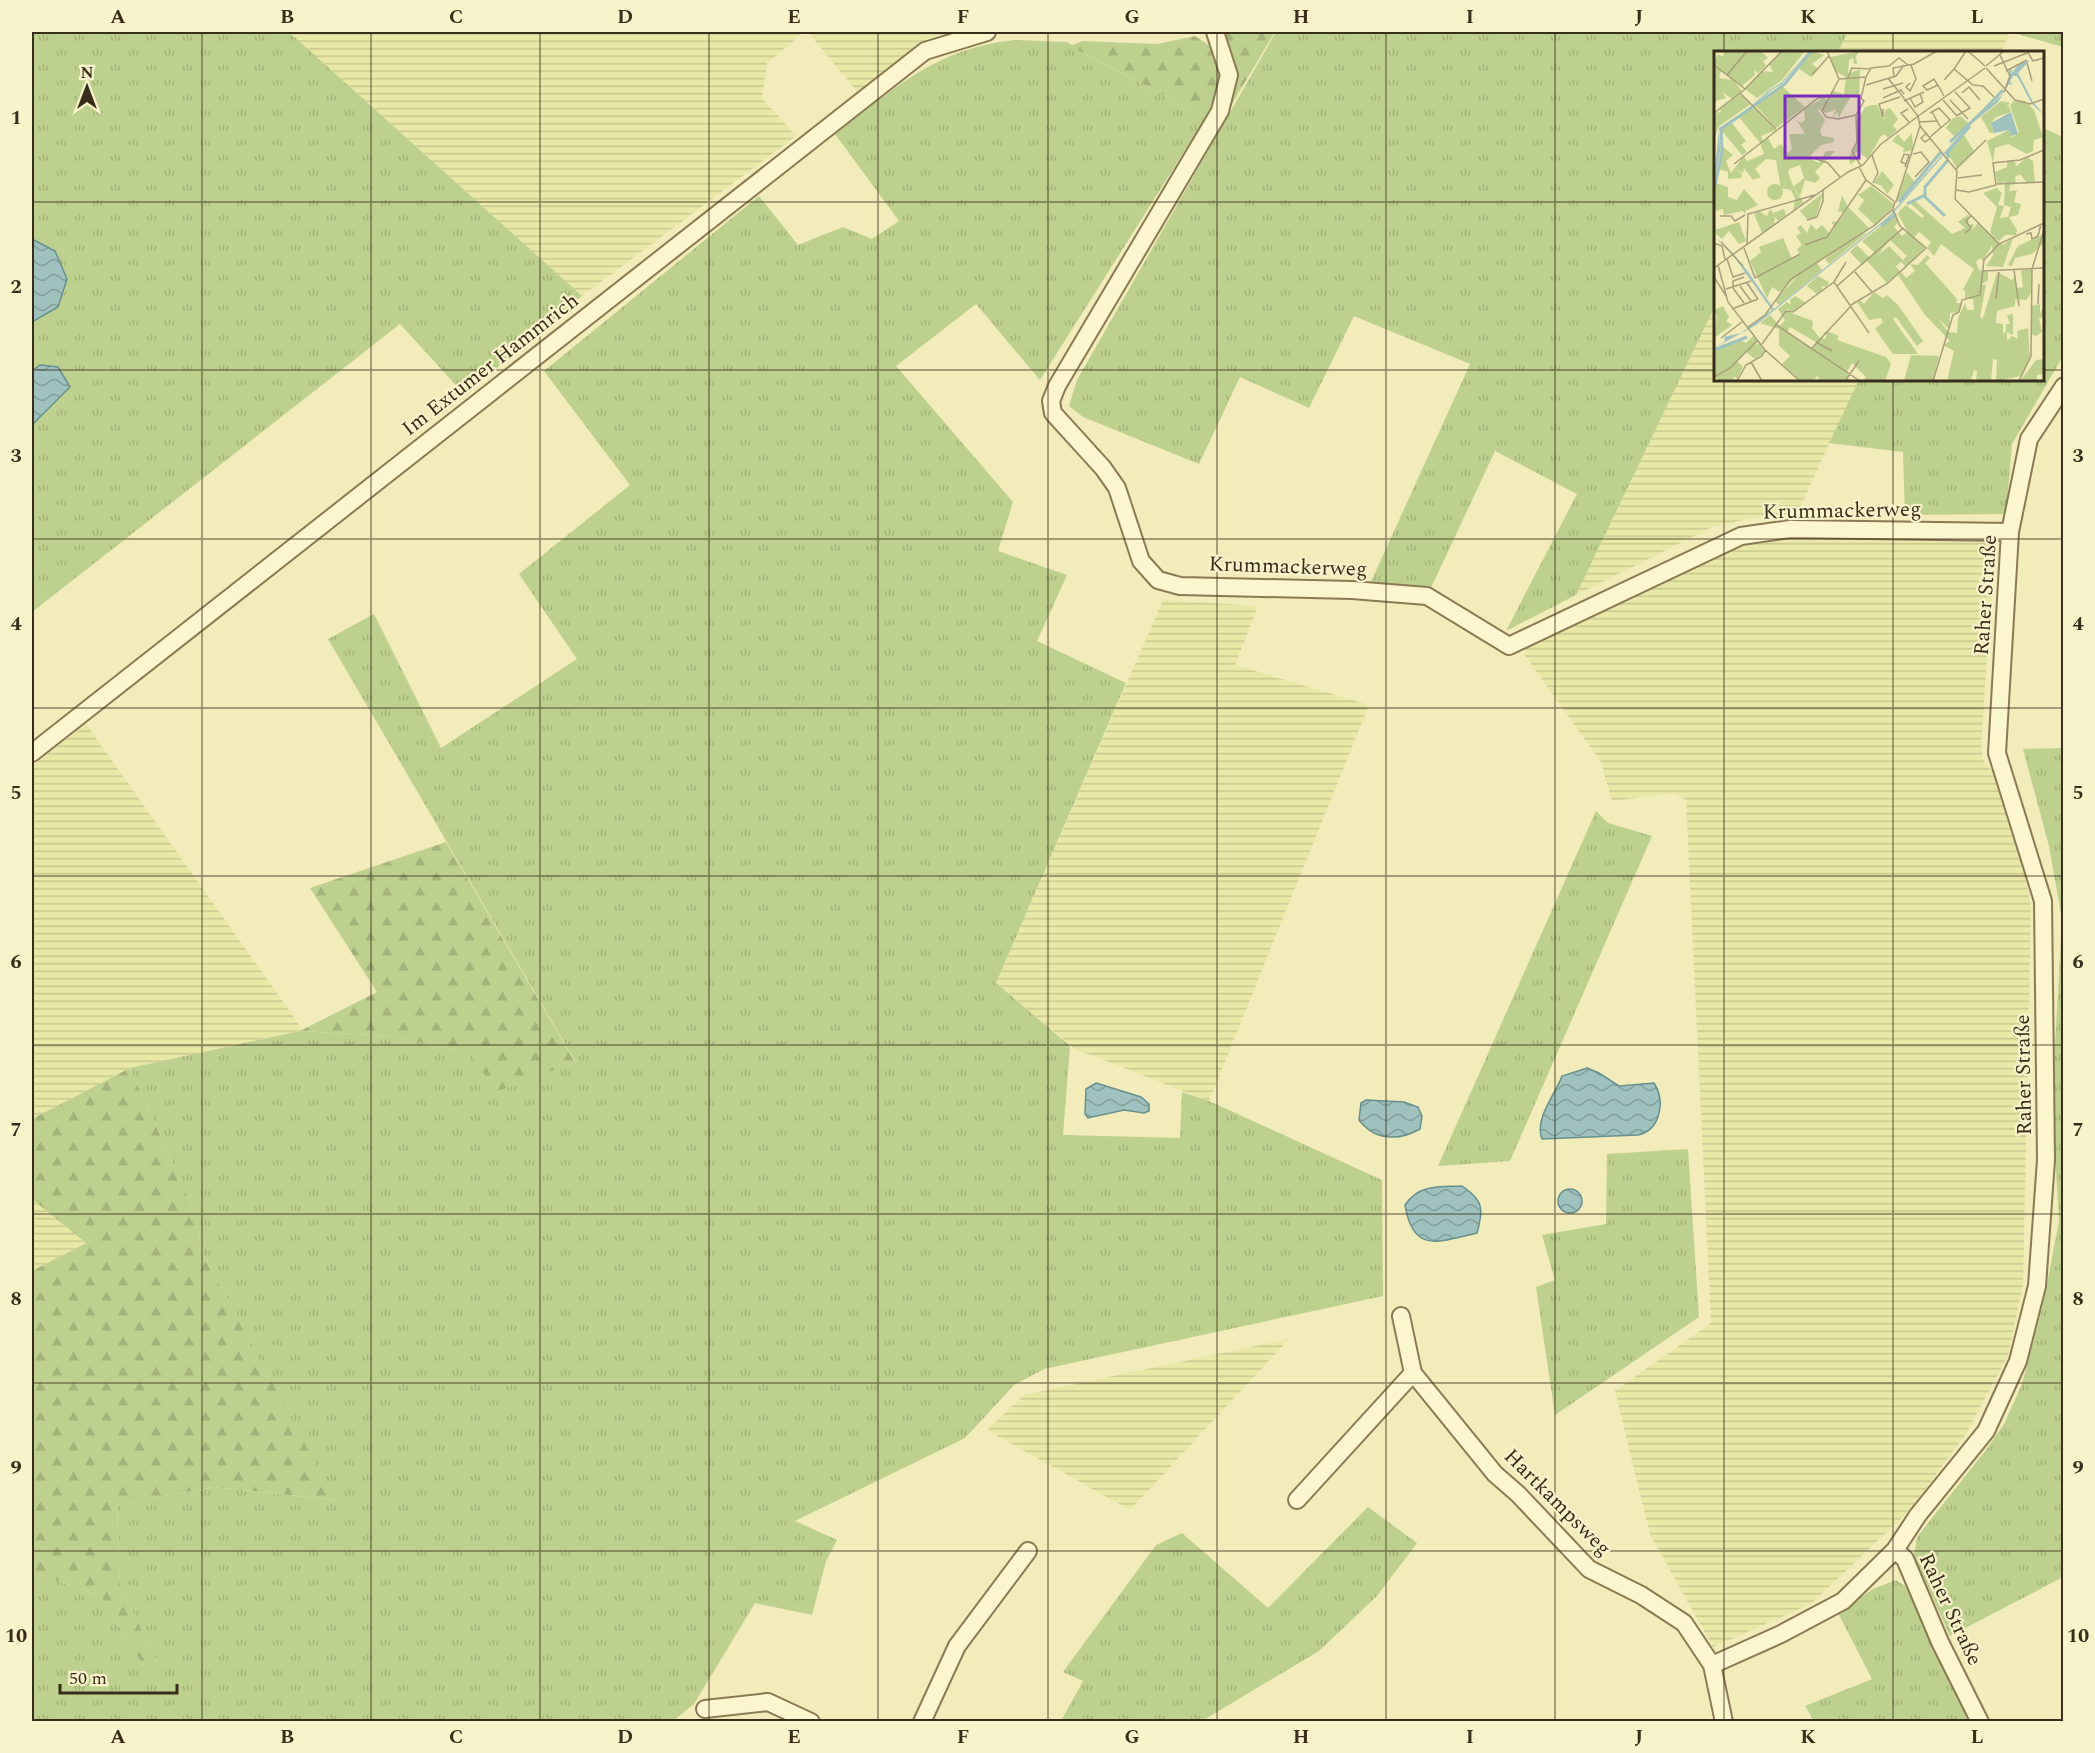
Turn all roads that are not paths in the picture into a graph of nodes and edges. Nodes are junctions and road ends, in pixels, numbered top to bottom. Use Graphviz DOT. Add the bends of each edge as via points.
graph roads {
  1 [pos="987,32"];
  2 [pos="1215,32"];
  3 [pos="2064,386"];
  4 [pos="2010,531"];
  5 [pos="32,753"];
  6 [pos="1401,1316"];
  7 [pos="1413,1373"];
  8 [pos="1297,1500"];
  9 [pos="1895,1550"];
  10 [pos="1029,1551"];
  11 [pos="1712,1665"];
  12 [pos="705,1709"];
  13 [pos="811,1722"];
  14 [pos="922,1722"];
  15 [pos="1725,1722"];
  16 [pos="1980,1722"];
  1 -- 5 [label="street, Im Extumer Hammrich" via="925,51"];
  2 -- 4 [label="street, Krummackerweg" via="1228,75 1220,111 1051,401 1053,413 1117,488 1141,561 1158,580 1180,586 1360,590 1427,596 1509,646 1741,536 1790,529"];
  3 -- 4 [label="street, Raher Straße" via="2029,439"];
  4 -- 9 [label="street, Raher Straße" via="1997,753 2043,901 2046,1160 2037,1286 2018,1361 1986,1431"];
  6 -- 7 [label="street, Hartkampsweg"];
  7 -- 8 [label="street"];
  7 -- 11 [label="street, Hartkampsweg" via="1495,1474 1589,1569 1641,1595 1684,1623"];
  9 -- 11 [label="street" via="1843,1600 1782,1634"];
  9 -- 16 [label="street, Raher Straße" via="1905,1559"];
  10 -- 14 [label="street" via="957,1646"];
  11 -- 15 [label="street"];
  12 -- 13 [label="street" via="768,1702"];
}
